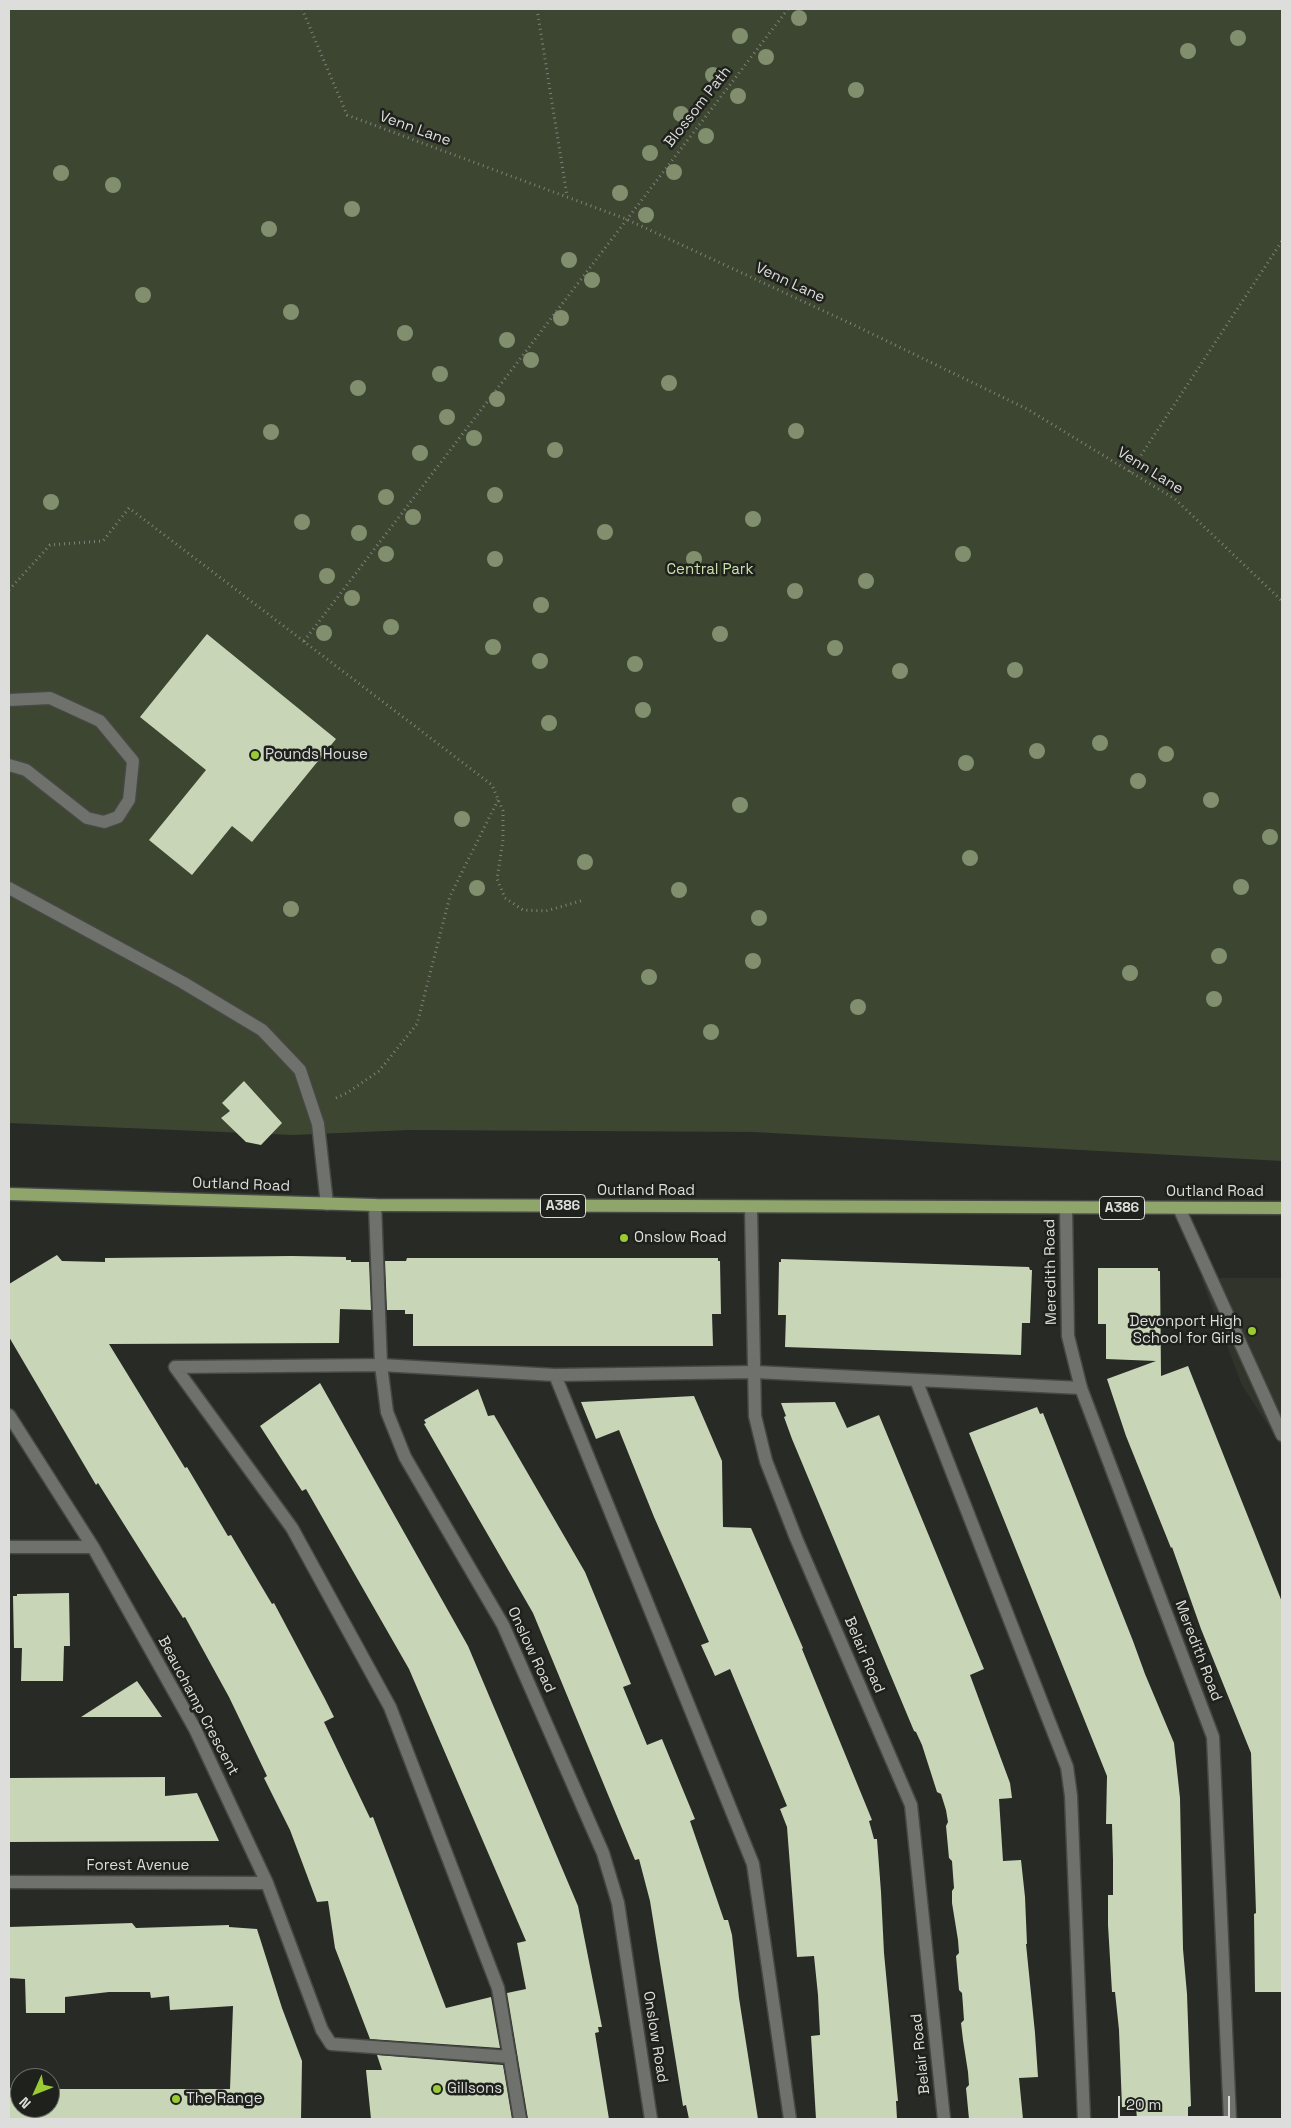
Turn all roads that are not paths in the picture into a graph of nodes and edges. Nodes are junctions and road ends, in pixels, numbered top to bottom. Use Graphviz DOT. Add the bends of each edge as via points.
graph roads {
  1 [pos="9,700"];
  2 [pos="9,765"];
  3 [pos="9,888"];
  4 [pos="9,1194"];
  5 [pos="327,1204"];
  6 [pos="375,1205"];
  7 [pos="752,1208"];
  8 [pos="1066,1208"];
  9 [pos="1179,1208"];
  10 [pos="1282,1208"];
  11 [pos="381,1364"];
  12 [pos="755,1372"];
  13 [pos="555,1375"];
  14 [pos="916,1380"];
  15 [pos="1081,1388"];
  16 [pos="9,1415"];
  17 [pos="1282,1435"];
  18 [pos="9,1546"];
  19 [pos="93,1547"];
  20 [pos="9,1882"];
  21 [pos="267,1883"];
  22 [pos="510,2056"];
  23 [pos="520,2119"];
  24 [pos="651,2119"];
  25 [pos="790,2119"];
  26 [pos="944,2119"];
  27 [pos="1084,2119"];
  28 [pos="1230,2119"];
  1 -- 2 [label="street" via="50,698 100,721 133,761 129,800 118,817 104,822 87,818 26,770"];
  3 -- 5 [label="street" via="182,982 262,1030 300,1070 318,1124"];
  4 -- 5 [label="main road, Outland Road / A386"];
  5 -- 6 [label="main road, Outland Road / A386"];
  6 -- 7 [label="main road, Outland Road / A386"];
  6 -- 11 [label="street, Onslow Road"];
  7 -- 8 [label="main road, Outland Road / A386"];
  7 -- 12 [label="street, Belair Road"];
  8 -- 9 [label="main road, Outland Road / A386"];
  8 -- 15 [label="street, Meredith Road" via="1068,1336"];
  9 -- 10 [label="main road, Outland Road / A386"];
  9 -- 17 [label="street"];
  11 -- 13 [label="street"];
  11 -- 22 [label="street" via="175,1367 292,1528 390,1706 498,1988"];
  11 -- 24 [label="street, Onslow Road" via="387,1412 405,1458 503,1625 603,1853 618,1903"];
  12 -- 13 [label="street"];
  12 -- 14 [label="street"];
  12 -- 26 [label="street, Belair Road" via="755,1416 766,1461 911,1804"];
  13 -- 25 [label="street" via="753,1864"];
  14 -- 15 [label="street"];
  14 -- 27 [label="street" via="1067,1767 1071,1796"];
  15 -- 28 [label="street, Meredith Road" via="1213,1737"];
  16 -- 19 [label="street, Beauchamp Crescent"];
  18 -- 19 [label="street"];
  19 -- 21 [label="street, Beauchamp Crescent" via="195,1729"];
  20 -- 21 [label="street, Forest Avenue"];
  21 -- 22 [label="street, Beauchamp Crescent" via="322,2030 331,2044"];
  22 -- 23 [label="street"];
}
